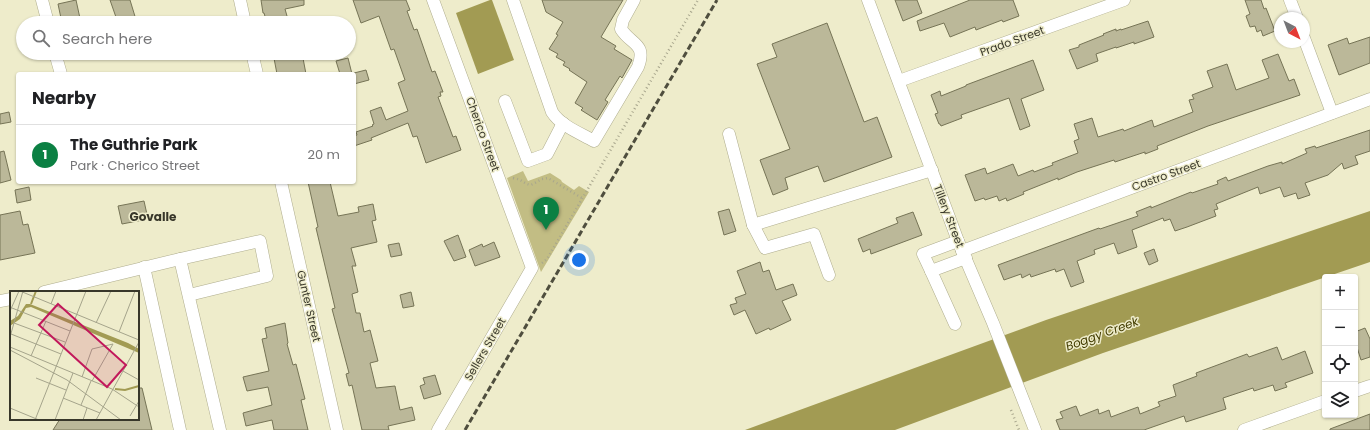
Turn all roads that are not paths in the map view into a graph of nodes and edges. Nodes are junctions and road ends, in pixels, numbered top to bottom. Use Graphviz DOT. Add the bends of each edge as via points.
graph roads {
  1 [pos="42,0"];
  2 [pos="240,0"];
  3 [pos="433,0"];
  4 [pos="513,0"];
  5 [pos="634,0"];
  6 [pos="868,0"];
  7 [pos="1124,0"];
  8 [pos="1290,0"];
  9 [pos="1295,12"];
  10 [pos="46,16"];
  11 [pos="243,16"];
  12 [pos="1308,48"];
  13 [pos="57,60"];
  14 [pos="254,60"];
  15 [pos="60,72"];
  16 [pos="257,72"];
  17 [pos="899,81"];
  18 [pos="1370,99"];
  19 [pos="505,101"];
  20 [pos="1332,113"];
  21 [pos="562,123"];
  22 [pos="729,134"];
  23 [pos="932,170"];
  24 [pos="281,184"];
  25 [pos="753,225"];
  26 [pos="962,250"];
  27 [pos="180,259"];
  28 [pos="144,267"];
  29 [pos="532,268"];
  30 [pos="931,272"];
  31 [pos="829,275"];
  32 [pos="48,291"];
  33 [pos="189,294"];
  34 [pos="10,299"];
  35 [pos="0,301"];
  36 [pos="955,324"];
  37 [pos="1370,386"];
  38 [pos="1358,390"];
  39 [pos="1322,403"];
  40 [pos="180,430"];
  41 [pos="220,430"];
  42 [pos="337,430"];
  43 [pos="438,430"];
  44 [pos="1035,430"];
  45 [pos="1244,430"];
  1 -- 10 [label="street"];
  2 -- 11 [label="street"];
  3 -- 29 [label="street, Cherico Street"];
  4 -- 21 [label="street" via="549,106"];
  5 -- 21 [label="street" via="621,29 639,46 640,60 594,141"];
  6 -- 17 [label="street, Tillery Street"];
  7 -- 17 [label="street, Prado Street"];
  8 -- 9 [label="street"];
  12 -- 20 [label="street"];
  13 -- 15 [label="street"];
  14 -- 16 [label="street"];
  17 -- 23 [label="street, Tillery Street"];
  18 -- 20 [label="street, Castro Street"];
  19 -- 21 [label="street" via="528,161 547,154"];
  20 -- 26 [label="street, Castro Street"];
  22 -- 25 [label="street"];
  23 -- 25 [label="street"];
  23 -- 26 [label="street, Tillery Street"];
  24 -- 42 [label="street, Gunter Street"];
  25 -- 31 [label="street" via="765,248 814,234"];
  26 -- 30 [label="street"];
  26 -- 30 [label="street" via="923,254"];
  26 -- 44 [label="street, Tillery Street"];
  27 -- 28 [label="street"];
  27 -- 33 [label="street"];
  27 -- 33 [label="street" via="260,241 267,276"];
  28 -- 32 [label="street"];
  28 -- 40 [label="street"];
  29 -- 43 [label="street, Sellers Street"];
  30 -- 36 [label="street"];
  33 -- 41 [label="street"];
  34 -- 35 [label="street"];
  37 -- 38 [label="street"];
  39 -- 45 [label="street"];
}
